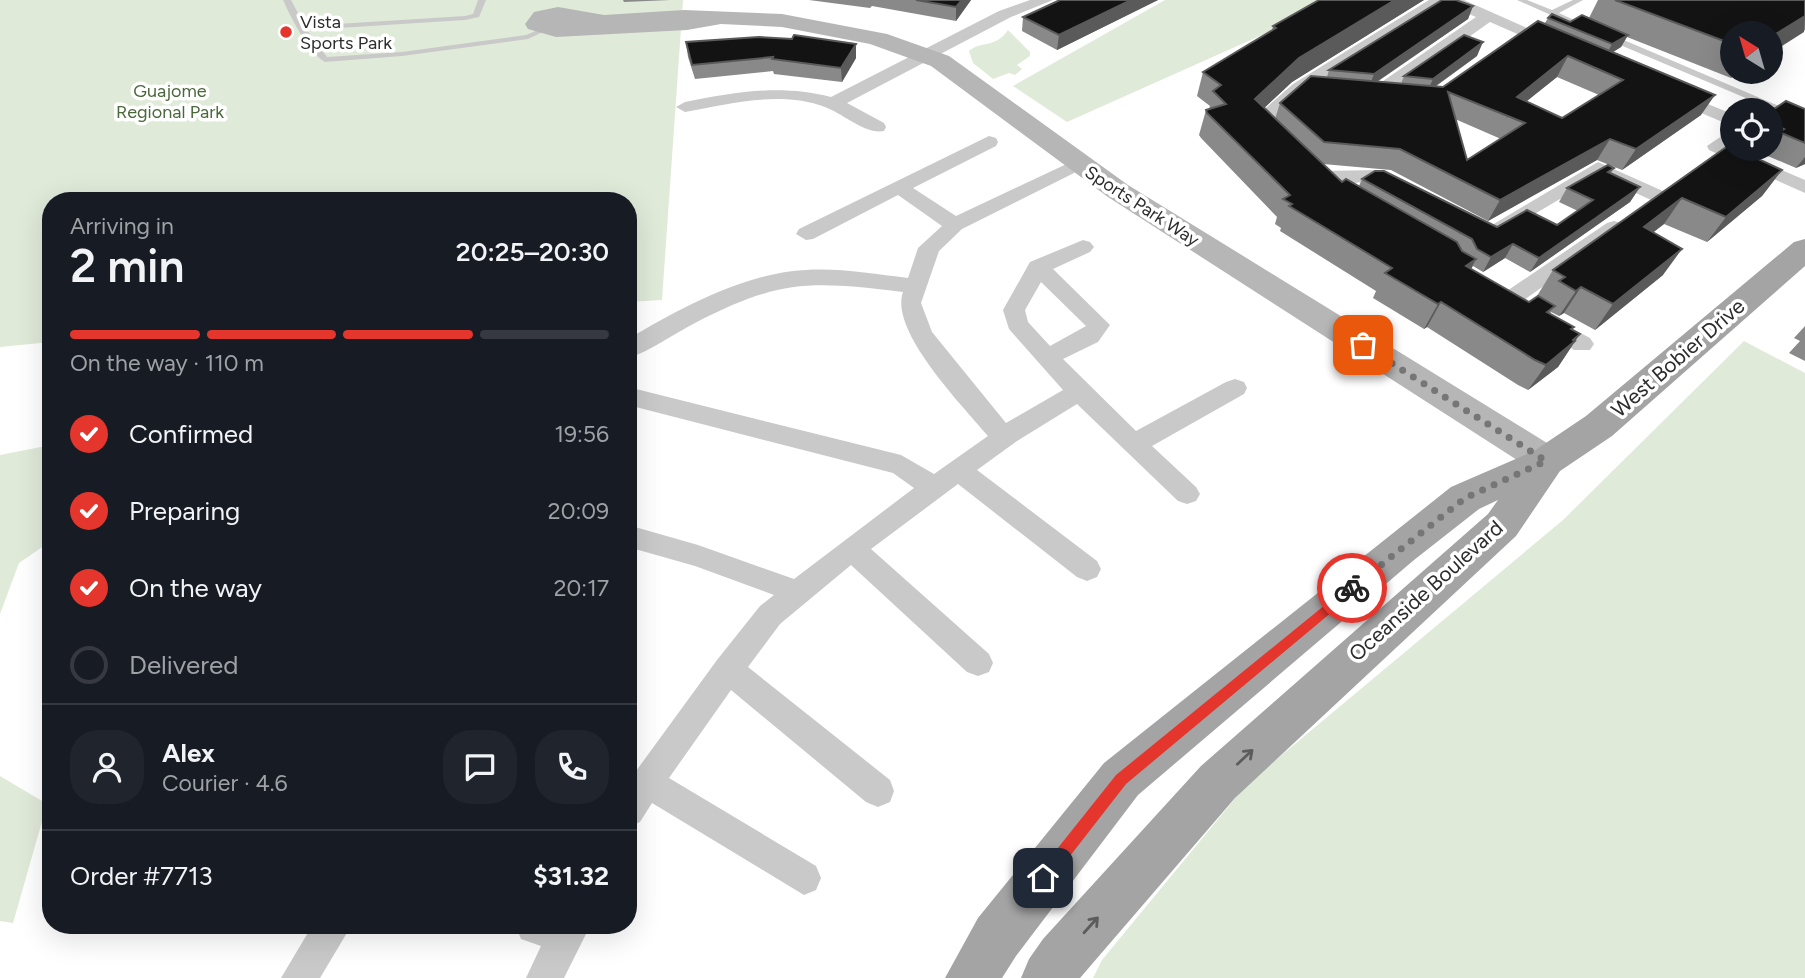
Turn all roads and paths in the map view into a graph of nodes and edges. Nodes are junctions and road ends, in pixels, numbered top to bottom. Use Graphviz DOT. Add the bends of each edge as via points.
graph roads {
  1 [pos="287,0"];
  2 [pos="482,0"];
  3 [pos="1045,0"];
  4 [pos="1440,0"];
  5 [pos="1450,0"];
  6 [pos="1521,0"];
  7 [pos="1578,0"];
  8 [pos="1019,4"];
  9 [pos="1553,13"];
  10 [pos="1488,16"];
  11 [pos="304,28"];
  12 [pos="544,29"];
  13 [pos="1590,29"];
  14 [pos="1525,32"];
  15 [pos="1602,34"];
  16 [pos="1505,47"];
  17 [pos="1570,50"];
  18 [pos="932,58"];
  19 [pos="1656,87"];
  20 [pos="1299,88"];
  21 [pos="1324,91"];
  22 [pos="1349,93"];
  23 [pos="1374,96"];
  24 [pos="1398,98"];
  25 [pos="842,105"];
  26 [pos="685,107"];
  27 [pos="1720,116"];
  28 [pos="1805,120"];
  29 [pos="877,127"];
  30 [pos="989,142"];
  31 [pos="1720,149"];
  32 [pos="1761,161"];
  33 [pos="1080,166"];
  34 [pos="1701,166"];
  35 [pos="1316,177"];
  36 [pos="1679,181"];
  37 [pos="899,187"];
  38 [pos="1805,187"];
  39 [pos="1338,193"];
  40 [pos="1418,195"];
  41 [pos="1658,196"];
  42 [pos="955,225"];
  43 [pos="1476,227"];
  44 [pos="806,233"];
  45 [pos="1083,247"];
  46 [pos="1805,249"];
  47 [pos="1038,267"];
  48 [pos="915,286"];
  49 [pos="1489,288"];
  50 [pos="1509,300"];
  51 [pos="637,344"];
  52 [pos="1582,344"];
  53 [pos="1047,357"];
  54 [pos="1235,388"];
  55 [pos="1079,392"];
  56 [pos="637,398"];
  57 [pos="1003,437"];
  58 [pos="1134,444"];
  59 [pos="1546,461"];
  60 [pos="959,470"];
  61 [pos="934,488"];
  62 [pos="1187,494"];
  63 [pos="637,539"];
  64 [pos="852,549"];
  65 [pos="1087,569"];
  66 [pos="798,592"];
  67 [pos="978,663"];
  68 [pos="728,669"];
  69 [pos="647,782"];
  70 [pos="878,791"];
  71 [pos="637,797"];
  72 [pos="803,878"];
  73 [pos="328,934"];
  74 [pos="556,934"];
  75 [pos="299,978"];
  76 [pos="544,978"];
  77 [pos="972,978"];
  78 [pos="1048,978"];
  1 -- 11 [label="lane"];
  2 -- 11 [label="lane" via="476,15 466,18"];
  3 -- 8 [label="street"];
  4 -- 20 [label="street"];
  5 -- 10 [label="street"];
  6 -- 9 [label="lane"];
  7 -- 9 [label="lane"];
  8 -- 18 [label="street" via="1016,19"];
  9 -- 13 [label="lane"];
  10 -- 14 [label="street"];
  10 -- 23 [label="street"];
  11 -- 12 [label="lane" via="325,60 528,37"];
  12 -- 18 [label="street, Sports Park Way" via="764,19 872,37"];
  14 -- 16 [label="street"];
  14 -- 17 [label="street"];
  15 -- 28 [label="lane"];
  18 -- 25 [label="street"];
  18 -- 33 [label="street, Sports Park Way"];
  19 -- 27 [label="street"];
  20 -- 21 [label="street"];
  20 -- 35 [label="street" via="1259,124"];
  22 -- 23 [label="street"];
  23 -- 24 [label="street"];
  25 -- 26 [label="street" via="811,96 755,94"];
  25 -- 29 [label="street"];
  30 -- 37 [label="street"];
  31 -- 34 [label="street"];
  32 -- 38 [label="street"];
  33 -- 42 [label="street"];
  33 -- 59 [label="street, Sports Park Way"];
  35 -- 39 [label="street"];
  35 -- 40 [label="street" via="1383,176"];
  36 -- 41 [label="street"];
  37 -- 42 [label="street"];
  37 -- 44 [label="street"];
  41 -- 43 [label="street" via="1598,168 1488,233"];
  41 -- 50 [label="street"];
  42 -- 48 [label="street" via="929,248"];
  45 -- 47 [label="street"];
  46 -- 59 [label="main road, West Bobier Drive" via="1599,426"];
  47 -- 53 [label="street" via="1014,315"];
  47 -- 53 [label="street" via="1099,325 1090,336"];
  48 -- 51 [label="street" via="818,277 784,279 662,329"];
  48 -- 57 [label="street" via="910,303 921,334"];
  49 -- 50 [label="street"];
  50 -- 52 [label="street"];
  53 -- 55 [label="street"];
  54 -- 58 [label="street"];
  55 -- 57 [label="street"];
  55 -- 58 [label="street"];
  56 -- 61 [label="street" via="901,465"];
  57 -- 60 [label="street"];
  58 -- 62 [label="street"];
  59 -- 77 [label="main road, Oceanside Boulevard" via="1465,498 1121,779 997,937"];
  78 -- 59 [label="main road, Oceanside Boulevard, one-way" via="1218,782 1502,525"];
  60 -- 61 [label="street"];
  60 -- 65 [label="street"];
  61 -- 64 [label="street"];
  63 -- 66 [label="street"];
  64 -- 66 [label="street"];
  64 -- 67 [label="street"];
  66 -- 68 [label="street" via="770,615"];
  68 -- 69 [label="street"];
  68 -- 70 [label="street"];
  69 -- 71 [label="street"];
  69 -- 72 [label="street"];
  73 -- 75 [label="street"];
  74 -- 76 [label="street"];
}
